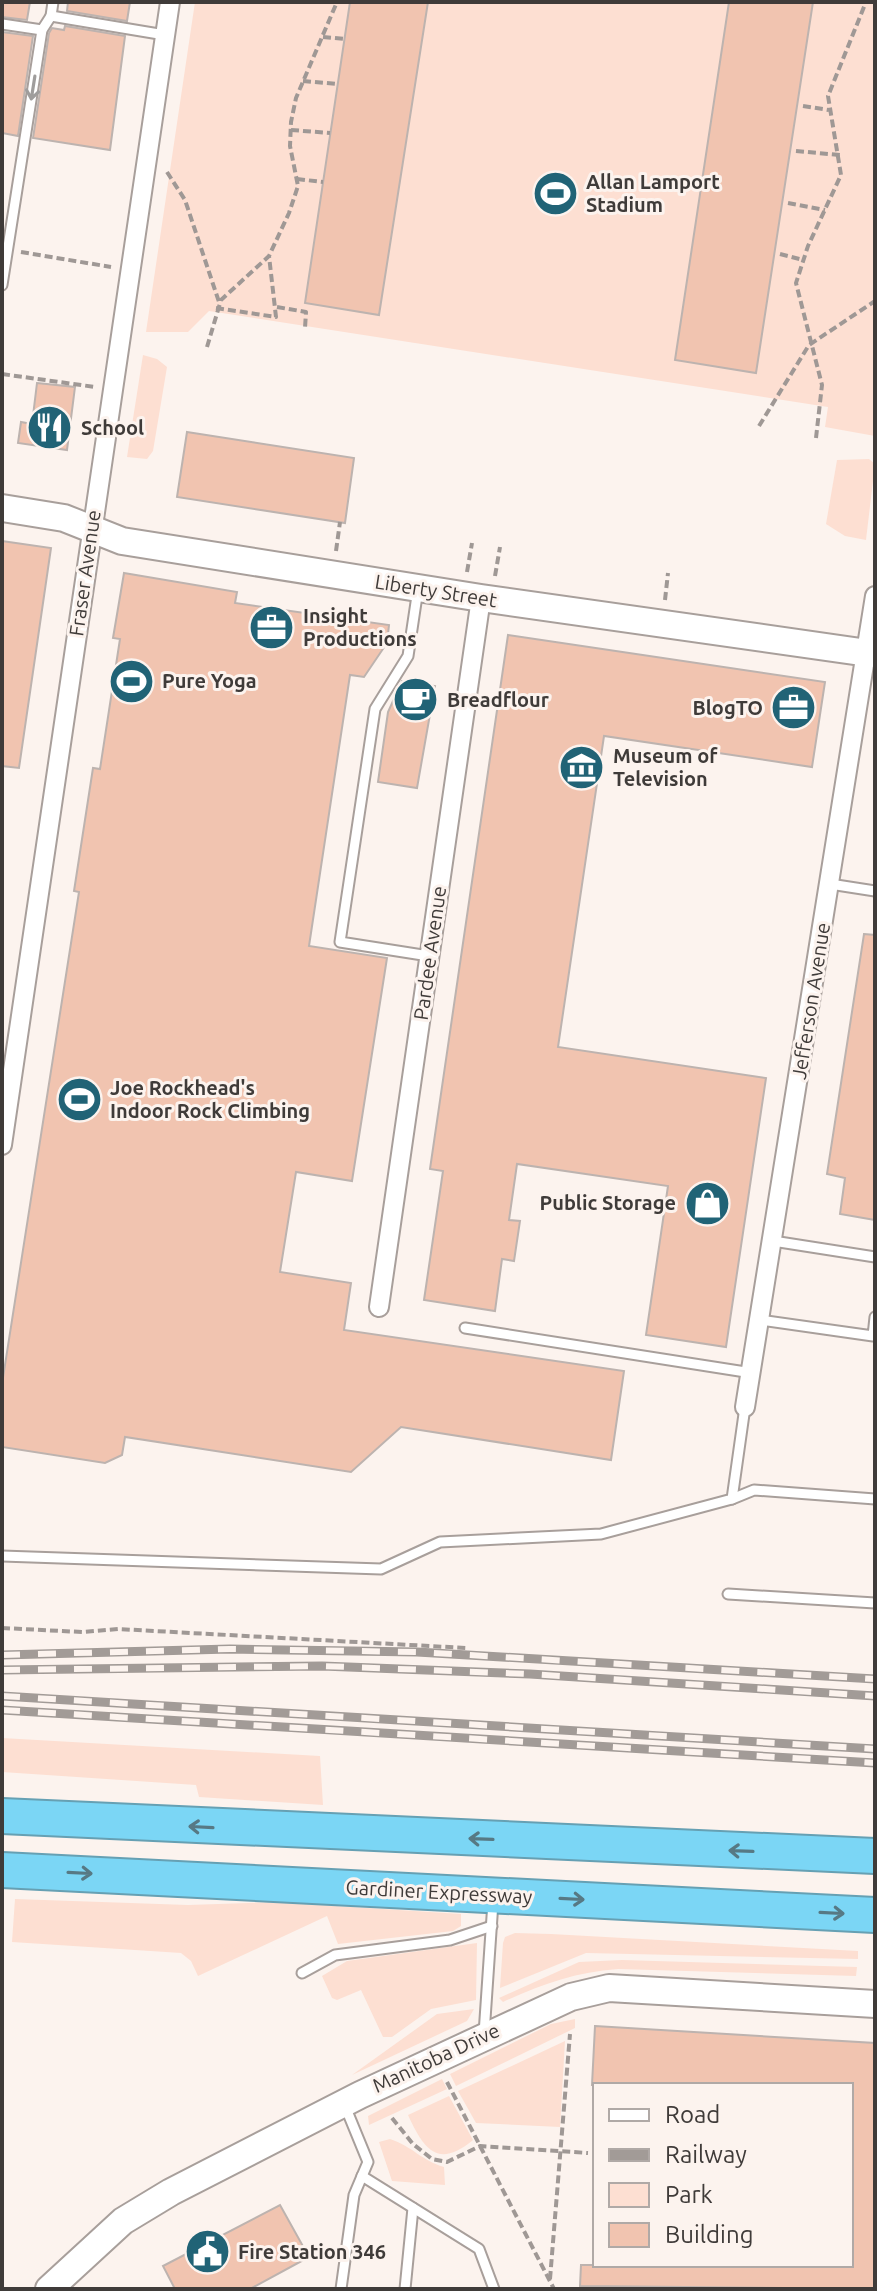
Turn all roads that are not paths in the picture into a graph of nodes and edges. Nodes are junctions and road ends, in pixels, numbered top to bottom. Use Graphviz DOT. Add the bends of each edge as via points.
graph roads {
  1 [pos="53,2"];
  2 [pos="170,2"];
  3 [pos="51,16"];
  4 [pos="2,24"];
  5 [pos="42,30"];
  6 [pos="165,35"];
  7 [pos="2,285"];
  8 [pos="2,508"];
  9 [pos="91,529"];
  10 [pos="418,588"];
  11 [pos="488,588"];
  12 [pos="875,596"];
  13 [pos="870,654"];
  14 [pos="830,884"];
  15 [pos="875,891"];
  16 [pos="429,956"];
  17 [pos="2,1145"];
  18 [pos="773,1241"];
  19 [pos="875,1257"];
  20 [pos="379,1307"];
  21 [pos="875,1317"];
  22 [pos="760,1320"];
  23 [pos="465,1328"];
  24 [pos="752,1373"];
  25 [pos="745,1407"];
  26 [pos="732,1499"];
  27 [pos="875,1499"];
  28 [pos="2,1556"];
  29 [pos="728,1594"];
  30 [pos="875,1603"];
  31 [pos="2,1816"];
  32 [pos="875,1856"];
  33 [pos="2,1870"];
  34 [pos="493,1902"];
  35 [pos="875,1915"];
  36 [pos="492,1926"];
  37 [pos="302,1973"];
  38 [pos="875,2004"];
  39 [pos="483,2035"];
  40 [pos="343,2103"];
  41 [pos="362,2176"];
  42 [pos="413,2208"];
  43 [pos="65,2284"];
  44 [pos="341,2289"];
  45 [pos="405,2289"];
  46 [pos="494,2289"];
  1 -- 3 [label="lane"];
  2 -- 6 [label="street, Fraser Avenue"];
  3 -- 5 [label="lane"];
  3 -- 6 [label="lane"];
  4 -- 5 [label="lane"];
  5 -- 7 [label="lane, one-way"];
  6 -- 9 [label="street, Fraser Avenue"];
  8 -- 9 [label="street, Liberty Street" via="64,518"];
  9 -- 10 [label="street, Liberty Street" via="122,541"];
  9 -- 17 [label="street, Fraser Avenue"];
  10 -- 11 [label="street, Liberty Street"];
  10 -- 16 [label="lane" via="408,656 375,709 340,942"];
  11 -- 13 [label="street, Liberty Street"];
  11 -- 16 [label="street, Pardee Avenue"];
  12 -- 13 [label="street, Jefferson Avenue"];
  13 -- 14 [label="street, Jefferson Avenue"];
  14 -- 15 [label="lane"];
  14 -- 18 [label="street, Jefferson Avenue"];
  16 -- 20 [label="street, Pardee Avenue"];
  18 -- 19 [label="lane"];
  18 -- 22 [label="street, Jefferson Avenue"];
  21 -- 22 [label="lane" via="873,1336"];
  22 -- 24 [label="street, Jefferson Avenue"];
  23 -- 24 [label="lane"];
  24 -- 25 [label="street, Jefferson Avenue"];
  25 -- 26 [label="lane"];
  26 -- 27 [label="lane" via="754,1490"];
  26 -- 28 [label="lane" via="601,1534 440,1542 381,1569"];
  29 -- 30 [label="lane"];
  32 -- 31 [label="highway, one-way"];
  33 -- 35 [label="highway, Gardiner Expressway, one-way"];
  34 -- 36 [label="lane"];
  36 -- 37 [label="lane" via="450,1940 335,1955"];
  36 -- 39 [label="lane"];
  38 -- 39 [label="street, Manitoba Drive" via="609,1988 571,1997"];
  39 -- 40 [label="street, Manitoba Drive"];
  40 -- 41 [label="lane" via="368,2162"];
  40 -- 43 [label="street, Manitoba Drive" via="123,2221"];
  41 -- 42 [label="lane"];
  41 -- 44 [label="lane" via="354,2195"];
  42 -- 45 [label="lane"];
  42 -- 46 [label="lane" via="479,2249"];
}
